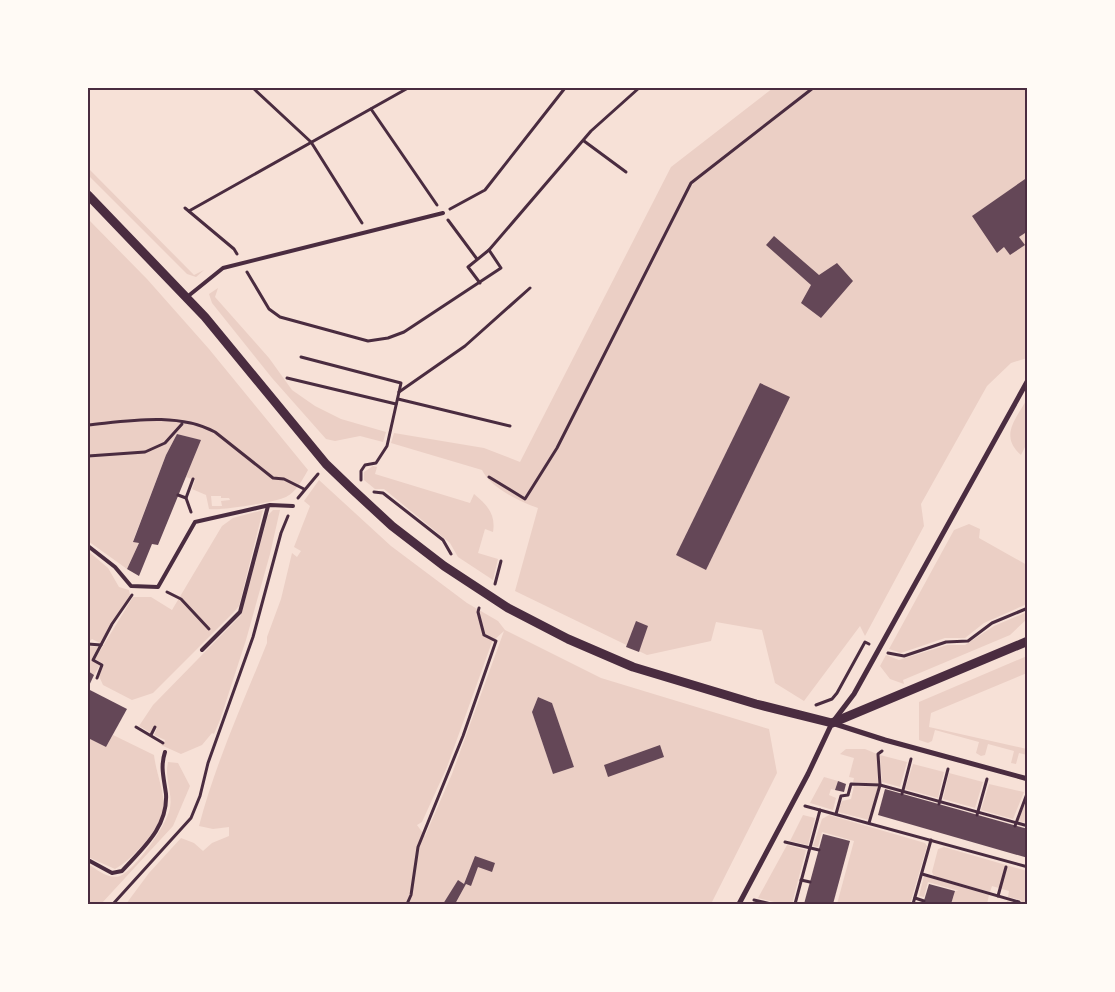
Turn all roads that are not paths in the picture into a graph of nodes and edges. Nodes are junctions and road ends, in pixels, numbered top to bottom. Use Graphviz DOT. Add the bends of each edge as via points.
graph roads {
  1 [pos="88,195"];
  2 [pos="443,213"];
  3 [pos="187,297"];
  4 [pos="1028,380"];
  5 [pos="268,506"];
  6 [pos="293,506"];
  7 [pos="88,546"];
  8 [pos="1028,641"];
  9 [pos="202,650"];
  10 [pos="832,723"];
  11 [pos="165,752"];
  12 [pos="1028,779"];
  13 [pos="88,860"];
  14 [pos="738,904"];
  1 -- 3 [label="street"];
  2 -- 3 [label="lane" via="223,268"];
  3 -- 10 [label="street" via="326,464 392,526 444,566 508,608 633,667"];
  4 -- 10 [label="street" via="854,694"];
  5 -- 6 [label="lane"];
  5 -- 7 [label="lane" via="195,522 158,587 131,586 115,567"];
  5 -- 9 [label="lane" via="240,612"];
  8 -- 10 [label="street"];
  10 -- 12 [label="street"];
  10 -- 14 [label="street"];
  11 -- 13 [label="lane" via="160,765 165,782 166,808 162,824 122,871 112,873"];
}
